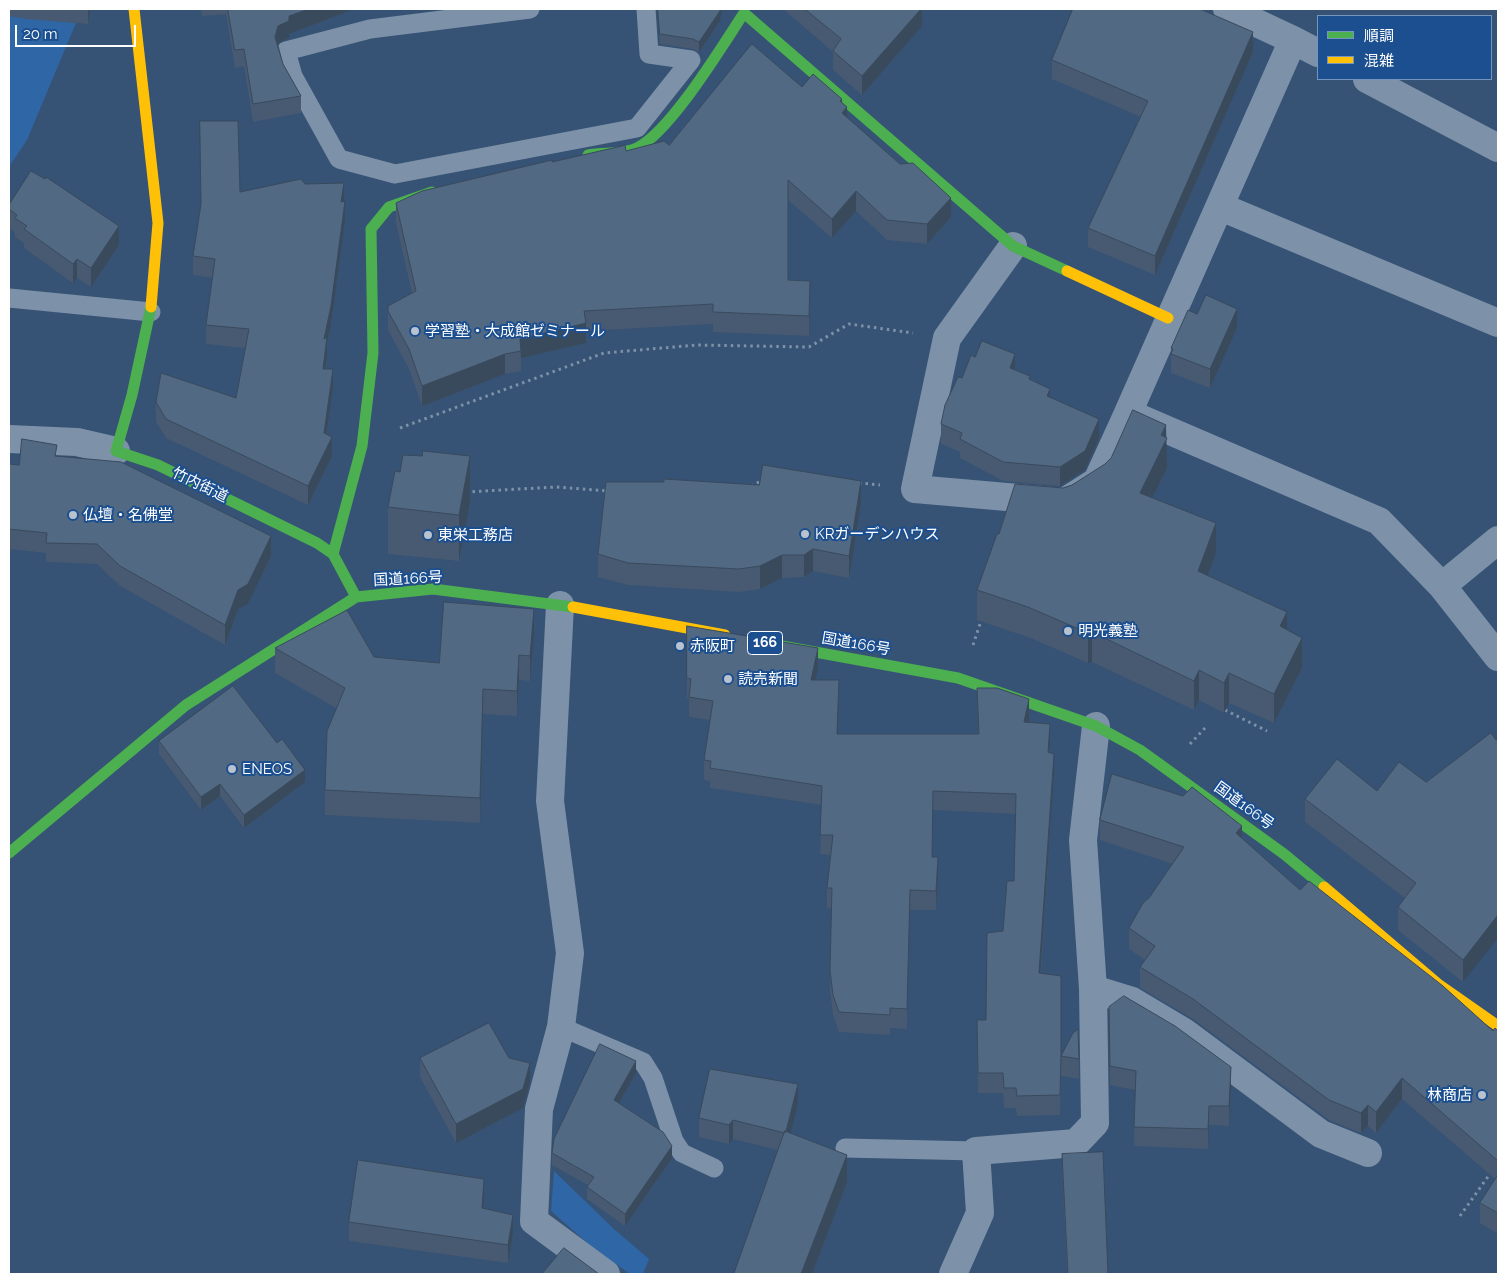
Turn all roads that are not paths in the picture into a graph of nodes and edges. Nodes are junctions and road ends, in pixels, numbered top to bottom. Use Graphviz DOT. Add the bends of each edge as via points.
graph roads {
  1 [pos="134,9"];
  2 [pos="530,9"];
  3 [pos="646,9"];
  4 [pos="1227,9"];
  5 [pos="746,11"];
  6 [pos="1293,40"];
  7 [pos="1317,52"];
  8 [pos="1369,80"];
  9 [pos="1498,148"];
  10 [pos="578,157"];
  11 [pos="445,189"];
  12 [pos="1221,207"];
  13 [pos="1013,246"];
  14 [pos="9,298"];
  15 [pos="150,312"];
  16 [pos="1168,318"];
  17 [pos="1498,323"];
  18 [pos="1128,413"];
  19 [pos="9,439"];
  20 [pos="116,451"];
  21 [pos="1498,540"];
  22 [pos="333,554"];
  23 [pos="1442,586"];
  24 [pos="356,597"];
  25 [pos="560,605"];
  26 [pos="735,637"];
  27 [pos="774,644"];
  28 [pos="1498,657"];
  29 [pos="1096,726"];
  30 [pos="9,853"];
  31 [pos="1094,989"];
  32 [pos="1498,1026"];
  33 [pos="561,1027"];
  34 [pos="845,1148"];
  35 [pos="976,1151"];
  36 [pos="1368,1154"];
  37 [pos="714,1168"];
  38 [pos="606,1274"];
  39 [pos="953,1274"];
  1 -- 15 [label="main road" via="158,223"];
  2 -- 3 [label="lane" via="370,29 286,51 293,76 339,158 395,174 637,128 690,60 649,54"];
  4 -- 6 [label="street"];
  5 -- 10 [label="main road" via="659,131 637,148"];
  5 -- 13 [label="main road"];
  6 -- 7 [label="street"];
  6 -- 12 [label="street"];
  8 -- 9 [label="street"];
  11 -- 22 [label="main road" via="389,207 371,228 373,353 363,434"];
  12 -- 16 [label="street"];
  12 -- 17 [label="street"];
  13 -- 16 [label="main road"];
  13 -- 18 [label="street" via="947,338 915,488 1064,502 1097,481"];
  14 -- 15 [label="lane"];
  15 -- 20 [label="main road"];
  16 -- 18 [label="street"];
  18 -- 23 [label="street" via="1379,521"];
  19 -- 20 [label="street, 竹内街道" via="77,442"];
  20 -- 22 [label="main road, 竹内街道" via="167,469"];
  21 -- 23 [label="street"];
  22 -- 24 [label="main road, 竹内街道"];
  23 -- 28 [label="street"];
  24 -- 25 [label="main road, 国道166号 / 166" via="433,590"];
  24 -- 30 [label="main road, 国道166号 / 166" via="186,705"];
  25 -- 26 [label="main road, 国道166号 / 166"];
  25 -- 33 [label="street" via="550,802 570,953"];
  27 -- 29 [label="main road, 国道166号 / 166" via="958,678"];
  29 -- 31 [label="street" via="1083,840"];
  29 -- 32 [label="main road, 国道166号 / 166" via="1140,750 1284,854 1438,984"];
  31 -- 35 [label="street" via="1094,1123 1076,1143"];
  31 -- 36 [label="street" via="1132,1001 1184,1032 1321,1134"];
  33 -- 37 [label="lane" via="643,1062 653,1078 674,1141 682,1153"];
  33 -- 38 [label="street" via="539,1109 534,1221"];
  34 -- 35 [label="lane"];
  35 -- 39 [label="street" via="980,1213"];
}
